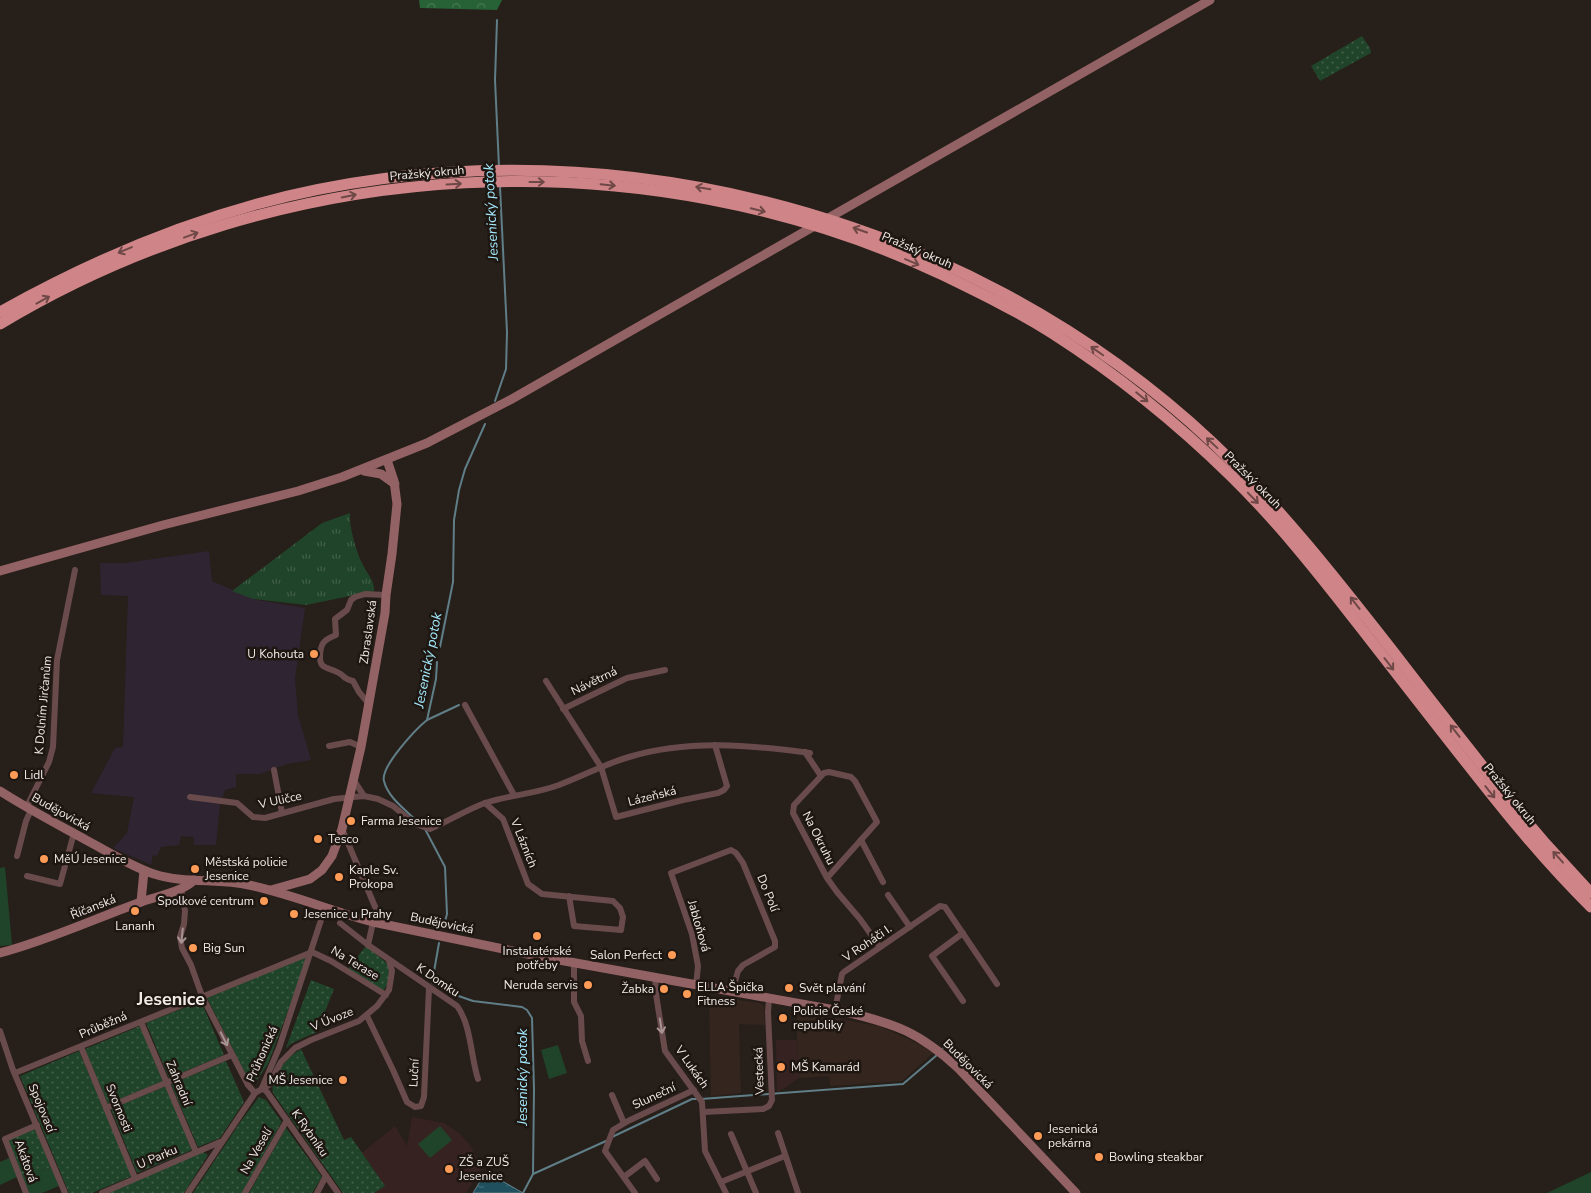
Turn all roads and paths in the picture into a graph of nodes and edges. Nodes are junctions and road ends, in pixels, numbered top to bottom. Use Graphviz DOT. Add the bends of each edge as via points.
graph roads {
  1 [pos="1210,0"];
  2 [pos="516,176"];
  3 [pos="477,177"];
  4 [pos="0,312"];
  5 [pos="0,324"];
  6 [pos="387,460"];
  7 [pos="359,471"];
  8 [pos="395,485"];
  9 [pos="75,570"];
  10 [pos="0,571"];
  11 [pos="386,595"];
  12 [pos="665,670"];
  13 [pos="546,681"];
  14 [pos="369,704"];
  15 [pos="465,705"];
  16 [pos="564,709"];
  17 [pos="715,745"];
  18 [pos="330,746"];
  19 [pos="361,747"];
  20 [pos="601,767"];
  21 [pos="274,770"];
  22 [pos="820,776"];
  23 [pos="353,779"];
  24 [pos="0,791"];
  25 [pos="514,795"];
  26 [pos="364,796"];
  27 [pos="190,797"];
  28 [pos="348,798"];
  29 [pos="485,803"];
  30 [pos="28,809"];
  31 [pos="282,813"];
  32 [pos="342,829"];
  33 [pos="74,833"];
  34 [pos="861,840"];
  35 [pos="17,856"];
  36 [pos="144,870"];
  37 [pos="671,873"];
  38 [pos="27,876"];
  39 [pos="827,878"];
  40 [pos="194,880"];
  41 [pos="883,882"];
  42 [pos="181,888"];
  43 [pos="270,890"];
  44 [pos="1591,893"];
  45 [pos="888,895"];
  46 [pos="569,896"];
  47 [pos="141,902"];
  48 [pos="1591,907"];
  49 [pos="325,908"];
  50 [pos="373,922"];
  51 [pos="340,923"];
  52 [pos="910,926"];
  53 [pos="963,934"];
  54 [pos="368,945"];
  55 [pos="880,947"];
  56 [pos="312,952"];
  57 [pos="0,954"];
  58 [pos="389,960"];
  59 [pos="574,963"];
  60 [pos="656,978"];
  61 [pos="997,984"];
  62 [pos="696,986"];
  63 [pos="429,988"];
  64 [pos="732,992"];
  65 [pos="202,996"];
  66 [pos="386,996"];
  67 [pos="769,999"];
  68 [pos="963,1001"];
  69 [pos="836,1010"];
  70 [pos="367,1016"];
  71 [pos="141,1022"];
  72 [pos="0,1031"];
  73 [pos="81,1047"];
  74 [pos="232,1055"];
  75 [pos="588,1062"];
  76 [pos="15,1074"];
  77 [pos="478,1079"];
  78 [pos="167,1082"];
  79 [pos="262,1088"];
  80 [pos="255,1093"];
  81 [pos="612,1095"];
  82 [pos="698,1096"];
  83 [pos="106,1108"];
  84 [pos="703,1112"];
  85 [pos="287,1120"];
  86 [pos="624,1123"];
  87 [pos="37,1125"];
  88 [pos="778,1133"];
  89 [pos="731,1134"];
  90 [pos="222,1142"];
  91 [pos="196,1152"];
  92 [pos="785,1156"];
  93 [pos="746,1171"];
  94 [pos="326,1176"];
  95 [pos="624,1177"];
  96 [pos="135,1178"];
  97 [pos="657,1179"];
  98 [pos="720,1182"];
  99 [pos="26,1193"];
  100 [pos="65,1193"];
  101 [pos="102,1193"];
  102 [pos="188,1193"];
  103 [pos="245,1193"];
  104 [pos="317,1193"];
  105 [pos="338,1193"];
  106 [pos="635,1193"];
  107 [pos="726,1193"];
  108 [pos="756,1193"];
  109 [pos="798,1193"];
  110 [pos="1076,1193"];
  1 -- 6 [label="main road" via="493,410"];
  2 -- 3 [label="highway, Pražský okruh"];
  44 -- 2 [label="highway, Pražský okruh, one-way" via="1523,817 1301,536 1210,441 1112,361 1016,300 930,258 803,211 730,193 653,180 597,174"];
  2 -- 48 [label="highway, Pražský okruh, one-way" via="652,190 729,203 799,221 925,267 1012,310 1078,350 1166,416 1270,516 1515,823"];
  3 -- 4 [label="highway, Pražský okruh, one-way" via="430,174 367,182 251,206 131,247"];
  5 -- 3 [label="highway, Pražský okruh, one-way" via="100,271 230,223 369,192"];
  6 -- 7 [label="main road"];
  6 -- 8 [label="main road"];
  7 -- 8 [label="main road" via="381,474"];
  7 -- 10 [label="main road" via="298,491 153,527"];
  8 -- 11 [label="main road" via="397,504"];
  9 -- 30 [label="street, K Dolním Jirčanům" via="57,660 53,747"];
  11 -- 14 [label="main road, Zbraslavská"];
  11 -- 14 [label="street, Zbraslavská" via="354,597 347,610 335,619 336,635 328,638 320,648 323,666 353,680"];
  12 -- 16 [label="street, Návětrná" via="627,678"];
  13 -- 16 [label="street, Návětrná"];
  14 -- 19 [label="main road, Zbraslavská"];
  15 -- 25 [label="street"];
  16 -- 20 [label="street, Návětrná"];
  17 -- 20 [label="street" via="660,749"];
  17 -- 20 [label="street, Lázeňská" via="727,786 724,790 616,817"];
  17 -- 22 [label="street" via="807,753"];
  18 -- 19 [label="street" via="350,742"];
  19 -- 23 [label="main road, Zbraslavská"];
  20 -- 25 [label="street" via="557,786"];
  21 -- 31 [label="street"];
  22 -- 34 [label="street, Na Okruhu" via="829,772 855,781 877,822"];
  22 -- 39 [label="street, Na Okruhu" via="792,809"];
  23 -- 26 [label="street"];
  23 -- 28 [label="main road, Zbraslavská"];
  24 -- 30 [label="main road, Budějovická"];
  25 -- 29 [label="street"];
  26 -- 28 [label="street"];
  26 -- 29 [label="street" via="392,806 415,824 430,829"];
  27 -- 31 [label="street, V Uličce" via="237,804 252,817 265,818"];
  28 -- 31 [label="street, V Uličce"];
  28 -- 32 [label="main road, Zbraslavská"];
  29 -- 46 [label="street, V Lázních" via="503,819 528,884 542,894"];
  30 -- 33 [label="main road, Budějovická"];
  30 -- 35 [label="street, K Dolním Jirčanům"];
  32 -- 43 [label="main road, Zbraslavská" via="332,856 322,870 310,879"];
  32 -- 50 [label="street" via="376,909"];
  33 -- 36 [label="main road, Budějovická"];
  33 -- 38 [label="street" via="60,884"];
  34 -- 39 [label="street, Na Okruhu"];
  34 -- 41 [label="street"];
  36 -- 40 [label="main road, Budějovická" via="164,877"];
  36 -- 47 [label="main road"];
  37 -- 62 [label="street, Jabloňová" via="692,934 698,966"];
  37 -- 64 [label="street, Do Polí" via="731,850 743,862 775,947 743,965"];
  39 -- 55 [label="street, Na Okruhu"];
  40 -- 42 [label="main road, Říčanská"];
  40 -- 43 [label="main road, Budějovická" via="236,882"];
  42 -- 47 [label="main road, Říčanská"];
  42 -- 65 [label="street, one-way" via="185,911 180,937 182,948 192,964"];
  43 -- 49 [label="main road, Budějovická"];
  45 -- 52 [label="street, V Roháči I."];
  46 -- 46 [label="street, V Lázních" via="574,926 621,930 623,918 613,901"];
  47 -- 57 [label="main road, Říčanská"];
  49 -- 50 [label="main road, Budějovická"];
  49 -- 56 [label="street, Průhonická"];
  50 -- 54 [label="street"];
  50 -- 59 [label="main road, Budějovická"];
  51 -- 54 [label="street, K Domku"];
  52 -- 53 [label="street, V Roháči I." via="940,906 945,907"];
  52 -- 55 [label="street, V Roháči I."];
  53 -- 61 [label="street, V Roháči I."];
  53 -- 68 [label="street" via="932,956"];
  54 -- 58 [label="street, K Domku"];
  55 -- 69 [label="street, V Roháči I." via="842,974"];
  56 -- 65 [label="street, Průběžná"];
  56 -- 66 [label="street, Na Terase"];
  56 -- 79 [label="street, Průhonická"];
  58 -- 63 [label="street, K Domku"];
  58 -- 66 [label="street, V Úvoze" via="392,975"];
  59 -- 60 [label="main road, Budějovická"];
  59 -- 75 [label="street" via="574,1002 582,1016 582,1041"];
  60 -- 62 [label="main road, Budějovická"];
  60 -- 82 [label="street, V Lukách, one-way" via="665,1051"];
  62 -- 64 [label="main road, Budějovická"];
  63 -- 70 [label="street, Luční" via="421,1106 415,1107 407,1102"];
  63 -- 77 [label="street, K Domku" via="460,1010"];
  64 -- 67 [label="main road, Budějovická"];
  65 -- 71 [label="street, Průběžná"];
  65 -- 74 [label="street, one-way"];
  66 -- 70 [label="street, V Úvoze"];
  67 -- 69 [label="main road, Budějovická"];
  67 -- 84 [label="street, Vestecká" via="772,1094 769,1106 764,1109"];
  69 -- 110 [label="main road, Budějovická" via="881,1020 922,1038 958,1068"];
  70 -- 79 [label="street, V Úvoze" via="295,1048 281,1062 269,1085"];
  71 -- 73 [label="street, Průběžná"];
  71 -- 78 [label="street, Zahradní"];
  72 -- 76 [label="street, Spojovací"];
  73 -- 76 [label="street, Průběžná"];
  73 -- 83 [label="street, Svornosti"];
  74 -- 78 [label="street"];
  74 -- 80 [label="street"];
  76 -- 87 [label="street, Spojovací"];
  78 -- 83 [label="street"];
  78 -- 91 [label="street, Zahradní"];
  79 -- 80 [label="street, Průhonická"];
  79 -- 85 [label="street, K Rybníku"];
  80 -- 90 [label="street, Průhonická"];
  81 -- 86 [label="street, Sluneční"];
  82 -- 84 [label="street, V Lukách"];
  82 -- 86 [label="street, Sluneční"];
  83 -- 96 [label="street, Svornosti"];
  84 -- 98 [label="street, V Lukách" via="705,1151"];
  85 -- 94 [label="street, K Rybníku"];
  85 -- 103 [label="street, Na Veselí"];
  86 -- 95 [label="street, Sluneční" via="613,1130 605,1151"];
  87 -- 99 [label="street, Akátová" via="5,1139"];
  87 -- 100 [label="street, Spojovací"];
  88 -- 92 [label="street"];
  89 -- 93 [label="street"];
  90 -- 91 [label="street, U Parku"];
  90 -- 102 [label="street, Průhonická"];
  91 -- 96 [label="street, U Parku"];
  92 -- 93 [label="street"];
  92 -- 109 [label="street"];
  93 -- 98 [label="street"];
  93 -- 108 [label="street"];
  94 -- 104 [label="street"];
  94 -- 105 [label="street, K Rybníku"];
  95 -- 97 [label="street" via="645,1161"];
  95 -- 106 [label="street, Sluneční"];
  96 -- 101 [label="street, U Parku"];
  98 -- 107 [label="street, V Lukách"];
}
